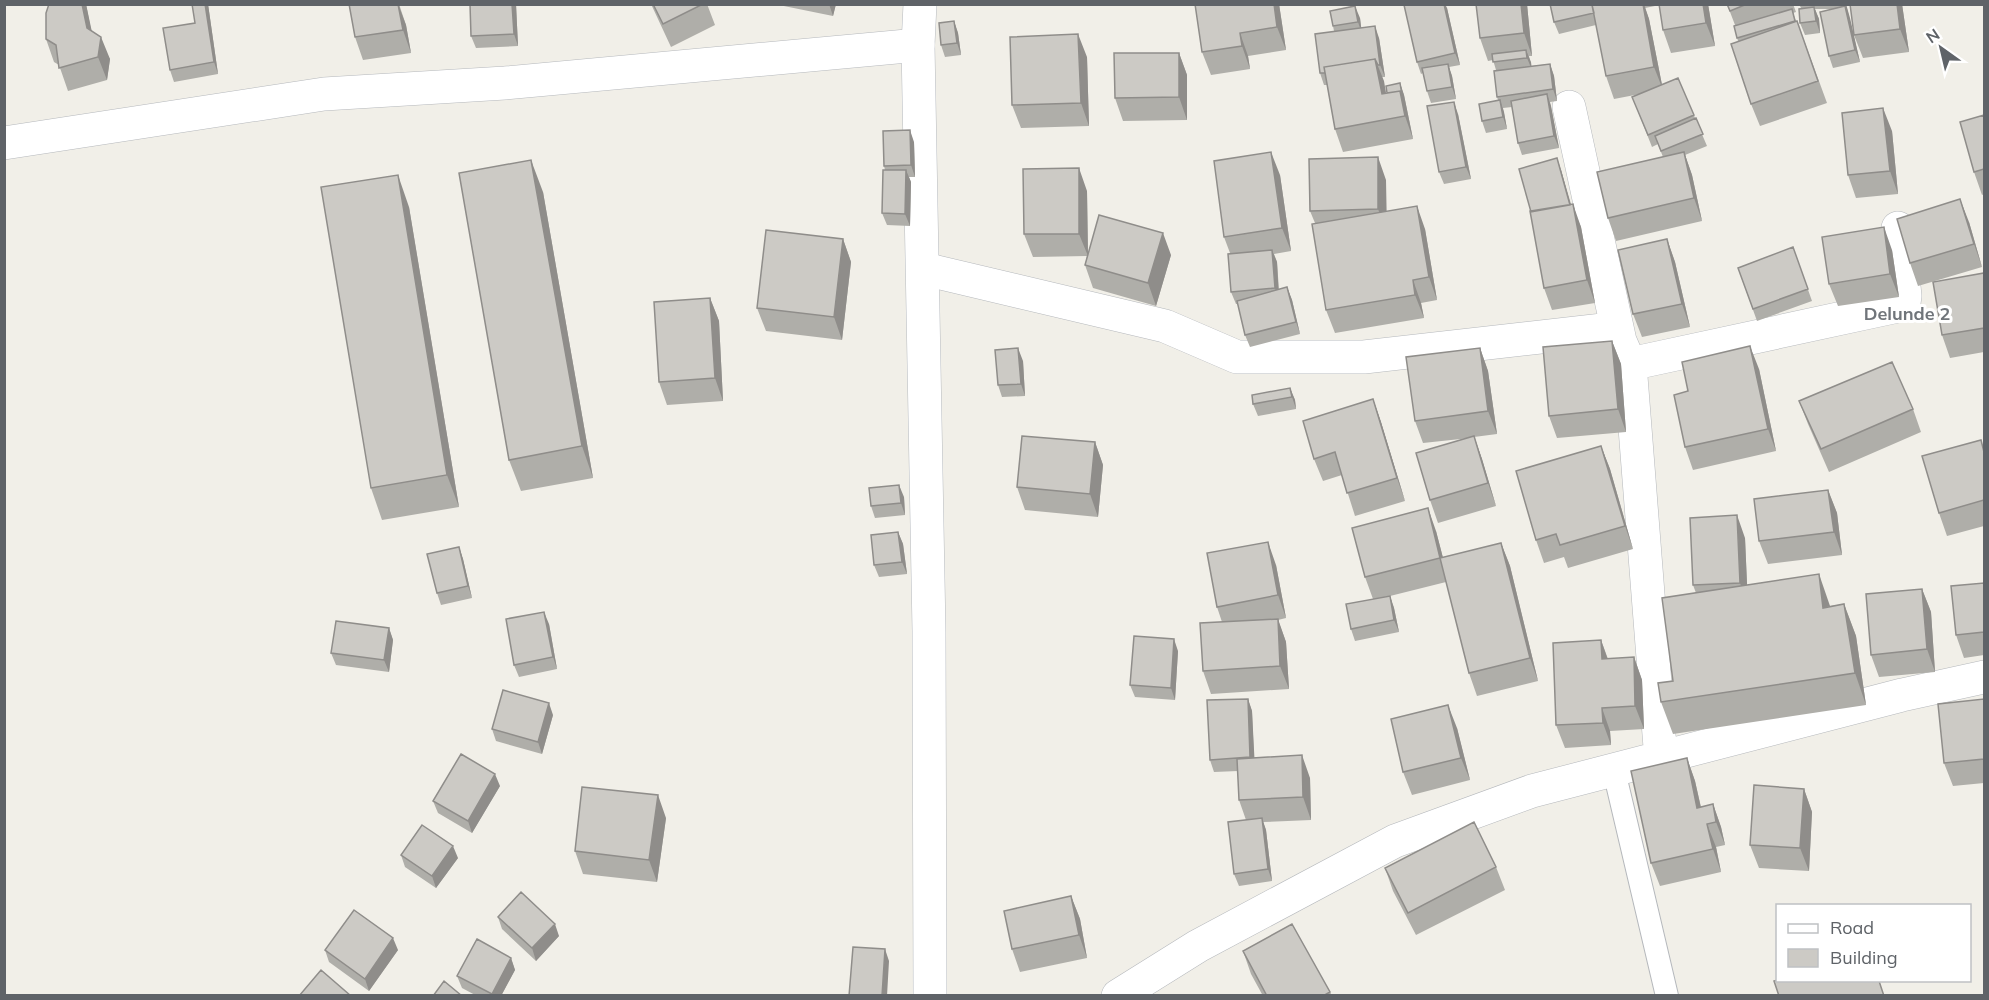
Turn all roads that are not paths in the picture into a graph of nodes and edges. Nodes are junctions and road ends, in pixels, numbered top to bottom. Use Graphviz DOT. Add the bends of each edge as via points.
graph roads {
  1 [pos="920,4"];
  2 [pos="918,45"];
  3 [pos="1569,107"];
  4 [pos="4,143"];
  5 [pos="1898,228"];
  6 [pos="924,269"];
  7 [pos="1625,352"];
  8 [pos="1984,677"];
  9 [pos="1661,760"];
  10 [pos="1614,771"];
  11 [pos="930,996"];
  12 [pos="1118,996"];
  13 [pos="1667,996"];
  1 -- 2 [label="street"];
  2 -- 4 [label="street" via="505,83 324,94"];
  2 -- 6 [label="street"];
  3 -- 7 [label="street"];
  5 -- 7 [label="street" via="1905,297 1898,306"];
  6 -- 7 [label="street" via="1165,326 1237,357 1364,357 1603,330"];
  6 -- 11 [label="street"];
  7 -- 9 [label="street"];
  8 -- 9 [label="street"];
  9 -- 10 [label="street"];
  10 -- 12 [label="street" via="1532,791 1395,841 1198,946"];
  10 -- 13 [label="lane"];
}
